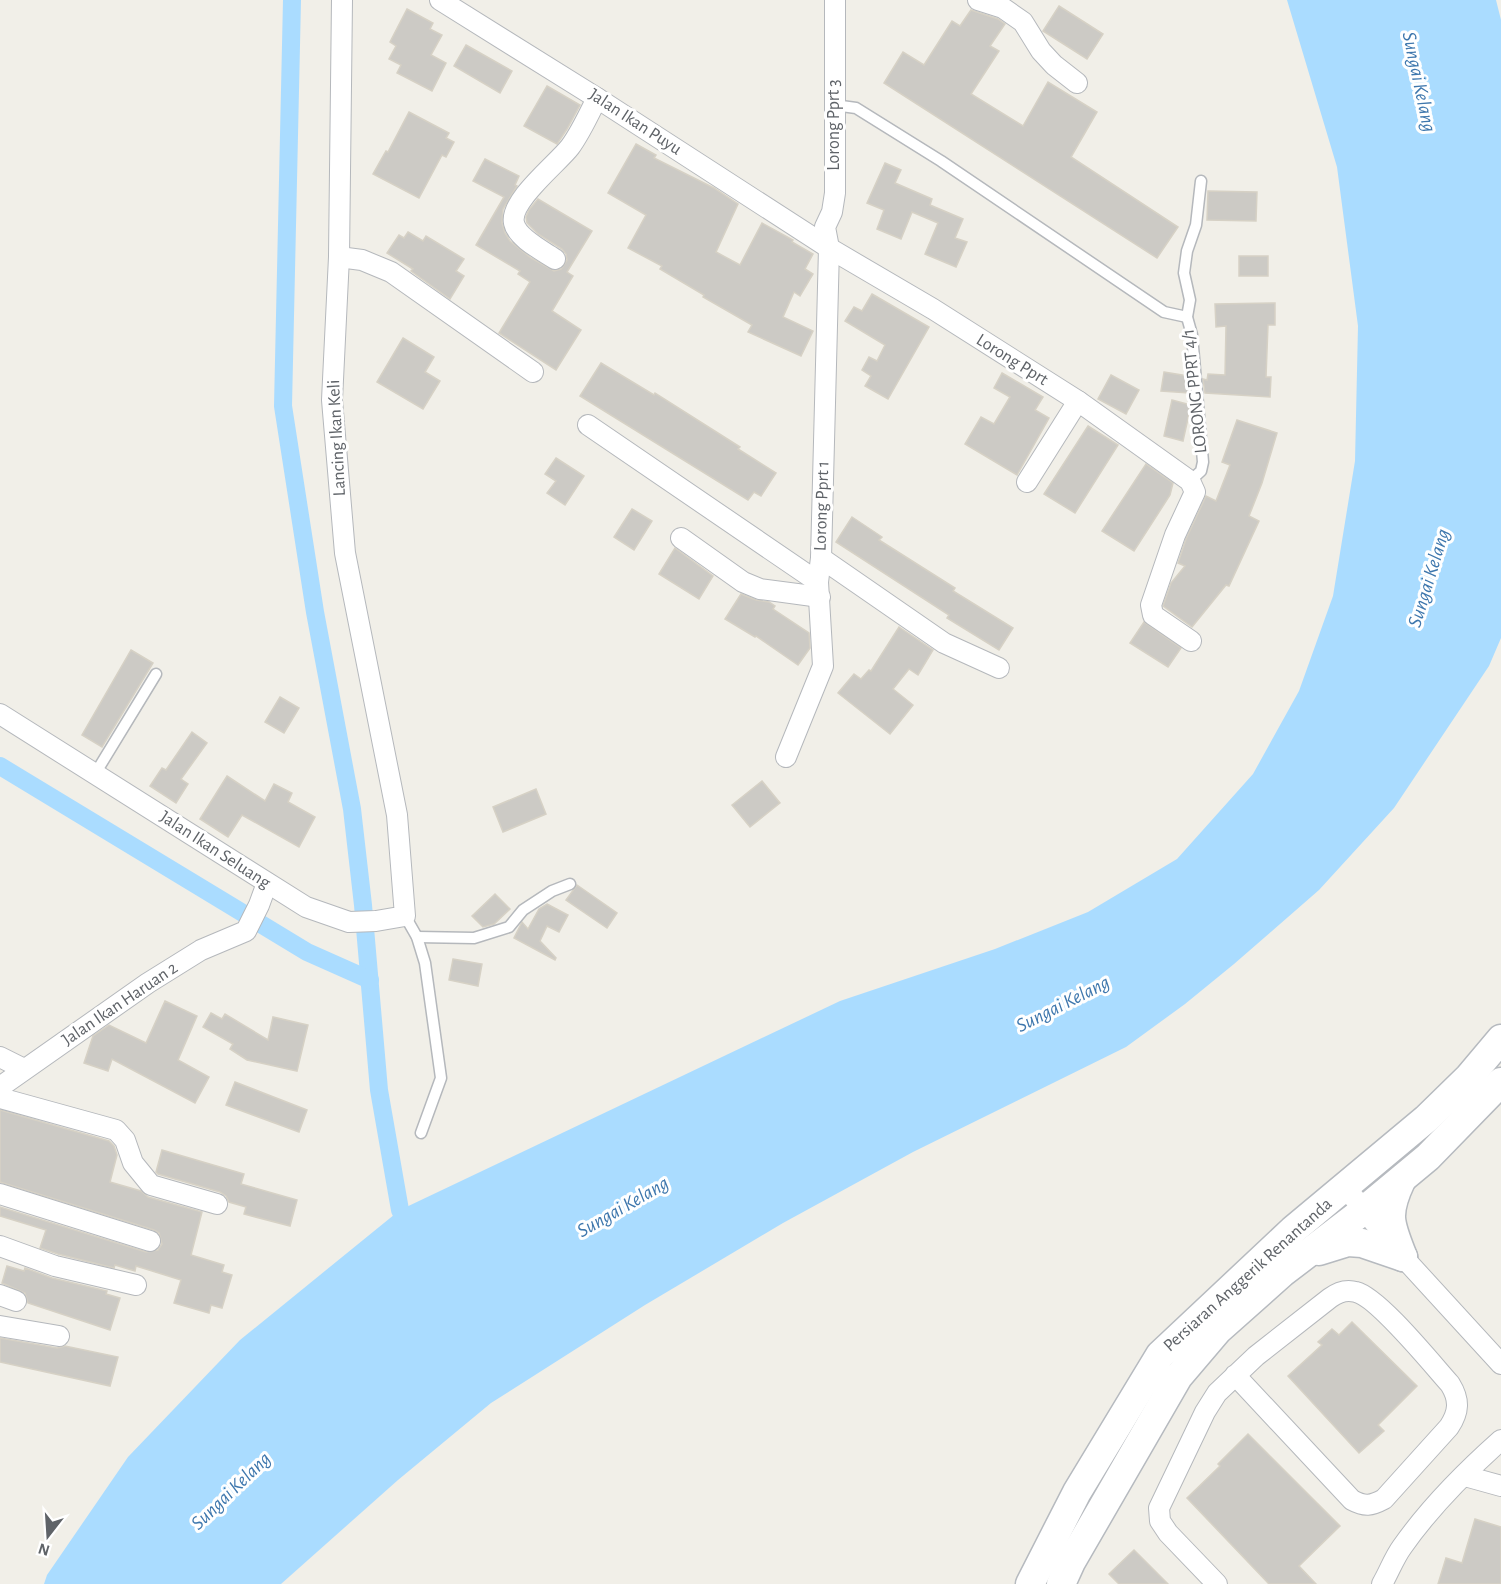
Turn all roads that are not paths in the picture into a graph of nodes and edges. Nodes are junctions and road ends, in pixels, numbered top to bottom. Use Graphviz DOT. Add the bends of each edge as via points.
graph roads {
  1 [pos="342,0"];
  2 [pos="440,0"];
  3 [pos="835,0"];
  4 [pos="978,0"];
  5 [pos="1077,82"];
  6 [pos="597,98"];
  7 [pos="834,105"];
  8 [pos="1201,181"];
  9 [pos="829,248"];
  10 [pos="339,257"];
  11 [pos="555,259"];
  12 [pos="1187,317"];
  13 [pos="533,372"];
  14 [pos="1078,401"];
  15 [pos="588,425"];
  16 [pos="1190,481"];
  17 [pos="1027,482"];
  18 [pos="681,538"];
  19 [pos="821,558"];
  20 [pos="819,589"];
  21 [pos="1191,641"];
  22 [pos="999,668"];
  23 [pos="156,674"];
  24 [pos="0,714"];
  25 [pos="786,757"];
  26 [pos="95,774"];
  27 [pos="267,883"];
  28 [pos="570,884"];
  29 [pos="405,916"];
  30 [pos="417,937"];
  31 [pos="1501,1039"];
  32 [pos="0,1057"];
  33 [pos="24,1069"];
  34 [pos="1501,1082"];
  35 [pos="0,1087"];
  36 [pos="0,1098"];
  37 [pos="421,1133"];
  38 [pos="1401,1181"];
  39 [pos="1345,1187"];
  40 [pos="0,1194"];
  41 [pos="217,1204"];
  42 [pos="1363,1211"];
  43 [pos="150,1241"];
  44 [pos="0,1246"];
  45 [pos="1403,1257"];
  46 [pos="1301,1258"];
  47 [pos="136,1285"];
  48 [pos="0,1326"];
  49 [pos="59,1336"];
  50 [pos="1497,1351"];
  51 [pos="1235,1375"];
  52 [pos="1501,1440"];
  53 [pos="1465,1476"];
  54 [pos="1501,1486"];
  55 [pos="1030,1584"];
  56 [pos="1061,1584"];
  57 [pos="1217,1584"];
  58 [pos="1382,1584"];
  1 -- 10 [label="street, Lancing Ikan Keli"];
  2 -- 6 [label="street, Jalan Ikan Puyu"];
  3 -- 7 [label="street, Lorong Pprt 3"];
  4 -- 5 [label="street" via="1003,8 1023,22 1041,51"];
  6 -- 9 [label="street, Jalan Ikan Puyu"];
  6 -- 11 [label="street" via="571,146 524,197 513,216 514,225 523,236"];
  7 -- 9 [label="street, Lorong Pprt 3" via="835,193 825,227"];
  7 -- 12 [label="lane" via="856,108 951,167 1164,312"];
  8 -- 12 [label="lane, LORONG PPRT 4/1" via="1196,225 1184,273 1190,300"];
  9 -- 14 [label="street, Lorong Pprt"];
  9 -- 19 [label="street, Lorong Pprt 1"];
  10 -- 13 [label="street" via="362,260 391,272"];
  10 -- 29 [label="street, Lancing Ikan Keli" via="332,400 345,553 397,814"];
  12 -- 16 [label="lane, LORONG PPRT 4/1" via="1203,462 1201,471"];
  14 -- 16 [label="street, Lorong Pprt"];
  14 -- 17 [label="street"];
  15 -- 20 [label="street"];
  16 -- 21 [label="street, LORONG PPRT 4/1" via="1195,492 1175,534 1151,605 1154,615"];
  18 -- 20 [label="street" via="743,582 760,589"];
  19 -- 20 [label="street, Lorong Pprt 1"];
  19 -- 22 [label="street" via="944,643"];
  20 -- 25 [label="street, Lorong Pprt 1" via="823,666"];
  23 -- 26 [label="lane"];
  24 -- 26 [label="street, Jalan Ikan Seluang"];
  26 -- 27 [label="street, Jalan Ikan Seluang"];
  27 -- 29 [label="street, Jalan Ikan Seluang" via="306,907 348,922"];
  27 -- 33 [label="street, Jalan Ikan Haruan 2" via="246,932 201,950 165,972"];
  28 -- 30 [label="lane" via="523,910 509,927 474,938"];
  29 -- 30 [label="lane"];
  30 -- 37 [label="lane" via="425,963 441,1078"];
  31 -- 39 [label="main road, Persiaran Anggerik Renantanda" via="1447,1098"];
  32 -- 33 [label="street"];
  33 -- 35 [label="street, Jalan Ikan Haruan 2"];
  34 -- 38 [label="main road, Persiaran Anggerik Renantanda"];
  36 -- 41 [label="street" via="116,1130 125,1140 133,1163 151,1185"];
  38 -- 42 [label="main road, Persiaran Anggerik Renantanda"];
  38 -- 45 [label="main road" via="1392,1200 1390,1217"];
  39 -- 42 [label="street"];
  39 -- 55 [label="main road, Persiaran Anggerik Renantanda" via="1293,1230 1160,1355 1077,1492"];
  40 -- 43 [label="street"];
  42 -- 45 [label="street"];
  42 -- 46 [label="main road, Persiaran Anggerik Renantanda"];
  44 -- 47 [label="street" via="55,1266"];
  45 -- 46 [label="main road" via="1348,1242"];
  45 -- 50 [label="street"];
  46 -- 56 [label="main road, Persiaran Anggerik Renantanda" via="1218,1330 1178,1377"];
  48 -- 49 [label="street"];
  51 -- 51 [label="street" via="1330,1298 1347,1291 1358,1292 1378,1305 1450,1384 1456,1394 1457,1415 1383,1499 1363,1506"];
  51 -- 57 [label="street" via="1217,1392 1205,1412 1159,1508 1160,1521 1168,1533"];
  52 -- 53 [label="street"];
  53 -- 54 [label="street"];
  53 -- 58 [label="street" via="1401,1548"];
}
